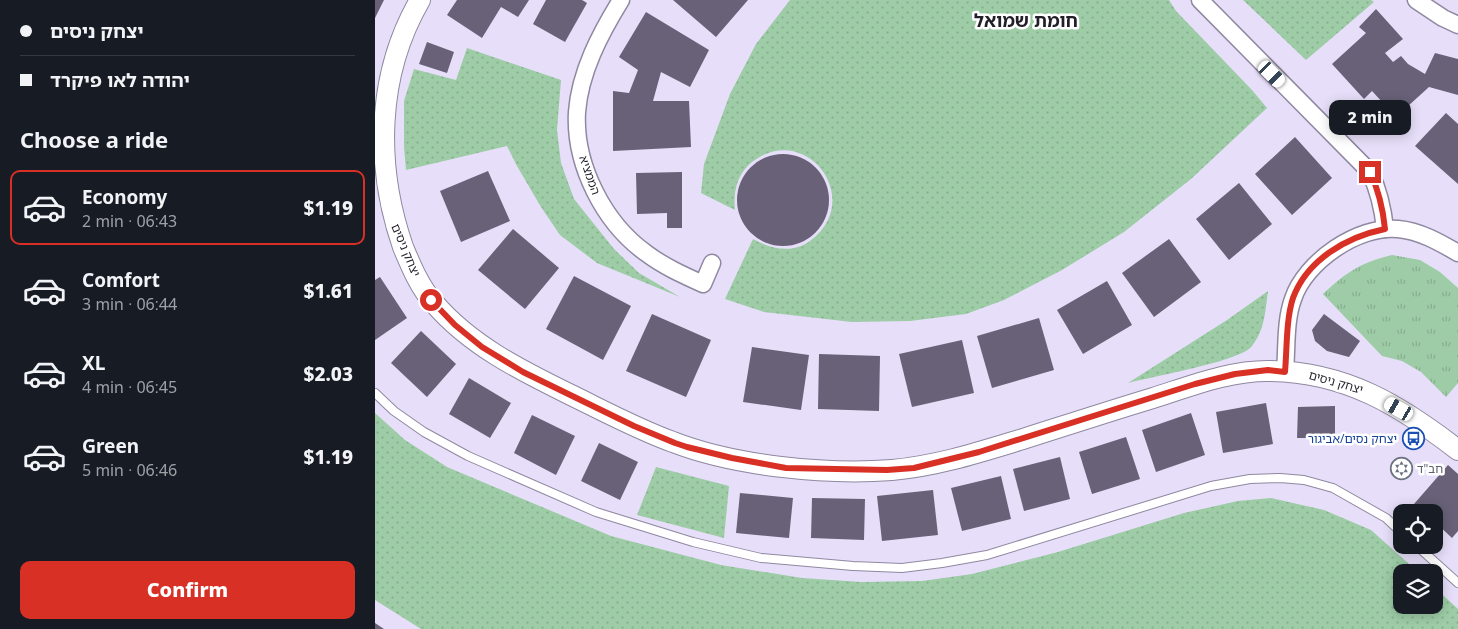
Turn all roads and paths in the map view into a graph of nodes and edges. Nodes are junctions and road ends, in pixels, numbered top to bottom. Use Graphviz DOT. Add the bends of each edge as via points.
graph roads {
  1 [pos="420,0"];
  2 [pos="621,0"];
  3 [pos="1200,0"];
  4 [pos="1416,0"];
  5 [pos="1458,25"];
  6 [pos="1385,229"];
  7 [pos="1458,253"];
  8 [pos="712,263"];
  9 [pos="1285,372"];
  10 [pos="375,393"];
  11 [pos="1458,450"];
  12 [pos="1393,525"];
  13 [pos="1426,554"];
  14 [pos="1458,583"];
  1 -- 9 [label="street, יצחק ניסים" via="398,45 381,119 381,154 389,204 412,269 431,300 482,347 523,372 675,443 786,468 914,468 979,452 1195,384 1235,374 1268,370"];
  2 -- 8 [label="street, הממציא" via="595,45 577,112 578,138 592,185 603,208 644,253 703,284"];
  3 -- 6 [label="street" via="1370,172 1382,206"];
  4 -- 5 [label="street"];
  6 -- 7 [label="street" via="1416,233"];
  6 -- 9 [label="street" via="1335,249 1315,264 1300,282 1292,300"];
  9 -- 11 [label="street, יצחק ניסים" via="1329,378 1366,390 1425,424"];
  10 -- 12 [label="lane" via="424,432 468,456 596,512 693,542 761,558 902,568 942,563 987,554 1211,486 1250,479 1305,480 1333,488"];
  13 -- 14 [label="lane"];
}
